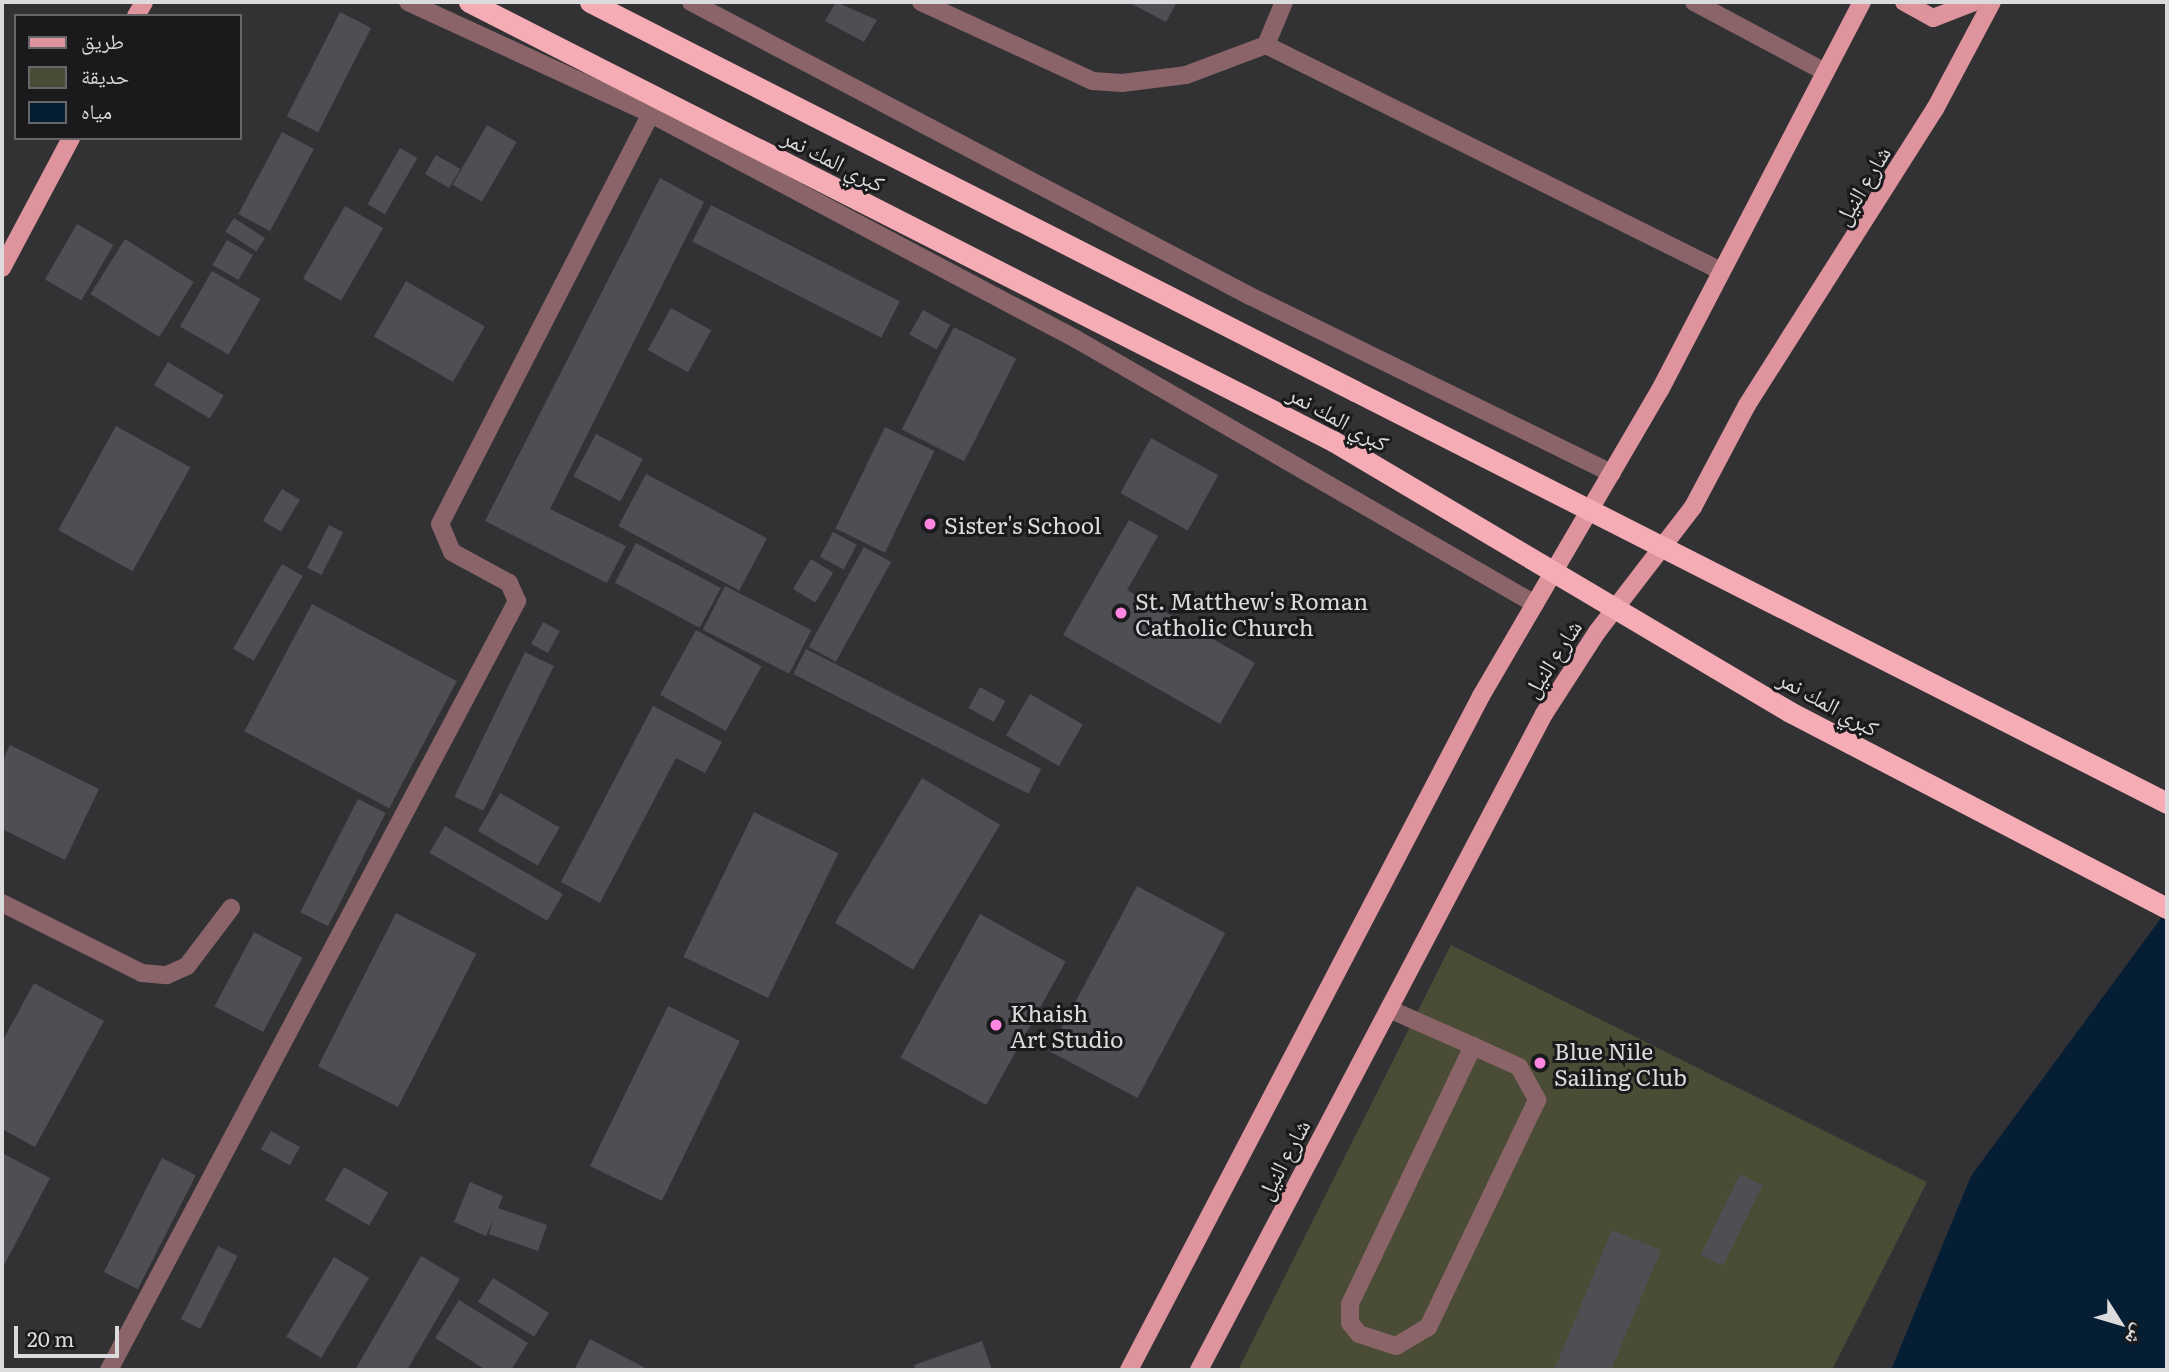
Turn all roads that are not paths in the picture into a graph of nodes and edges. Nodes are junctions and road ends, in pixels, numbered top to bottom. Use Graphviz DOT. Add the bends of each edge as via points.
graph roads {
  1 [pos="408,2"];
  2 [pos="469,2"];
  3 [pos="590,2"];
  4 [pos="691,2"];
  5 [pos="921,2"];
  6 [pos="1284,2"];
  7 [pos="1694,2"];
  8 [pos="1862,2"];
  9 [pos="1904,2"];
  10 [pos="1974,2"];
  11 [pos="1992,2"];
  12 [pos="1266,45"];
  13 [pos="1825,72"];
  14 [pos="651,114"];
  15 [pos="70,140"];
  16 [pos="2,268"];
  17 [pos="1721,271"];
  18 [pos="1612,473"];
  19 [pos="1535,604"];
  20 [pos="2167,803"];
  21 [pos="2,903"];
  22 [pos="231,908"];
  23 [pos="2167,908"];
  24 [pos="1388,1009"];
  25 [pos="1473,1046"];
  26 [pos="109,1370"];
  27 [pos="1129,1370"];
  28 [pos="1199,1370"];
  1 -- 14 [label="street"];
  2 -- 23 [label="highway, كبري المك نمر, bridge" via="1334,441 1790,712"];
  3 -- 20 [label="highway, كبري المك نمر, bridge"];
  4 -- 18 [label="street" via="1250,296"];
  5 -- 12 [label="street" via="1093,81 1186,75"];
  6 -- 12 [label="street"];
  7 -- 13 [label="street"];
  8 -- 13 [label="main road, شارع النيل"];
  9 -- 10 [label="main road" via="1933,18"];
  11 -- 24 [label="main road, شارع النيل" via="1928,121 1747,405 1693,507 1597,632 1544,714"];
  12 -- 17 [label="street"];
  13 -- 17 [label="main road, شارع النيل"];
  14 -- 19 [label="street" via="1076,339"];
  14 -- 26 [label="street" via="440,524 452,552 509,583 517,601"];
  15 -- 16 [label="main road"];
  17 -- 18 [label="main road, شارع النيل"];
  18 -- 19 [label="main road, شارع النيل"];
  19 -- 27 [label="main road, شارع النيل"];
  21 -- 22 [label="street" via="142,973 167,975 187,966"];
  24 -- 25 [label="street"];
  24 -- 28 [label="main road, شارع النيل"];
  25 -- 25 [label="street" via="1519,1067 1537,1100 1428,1327 1396,1346 1359,1334 1350,1323 1350,1304"];
}
